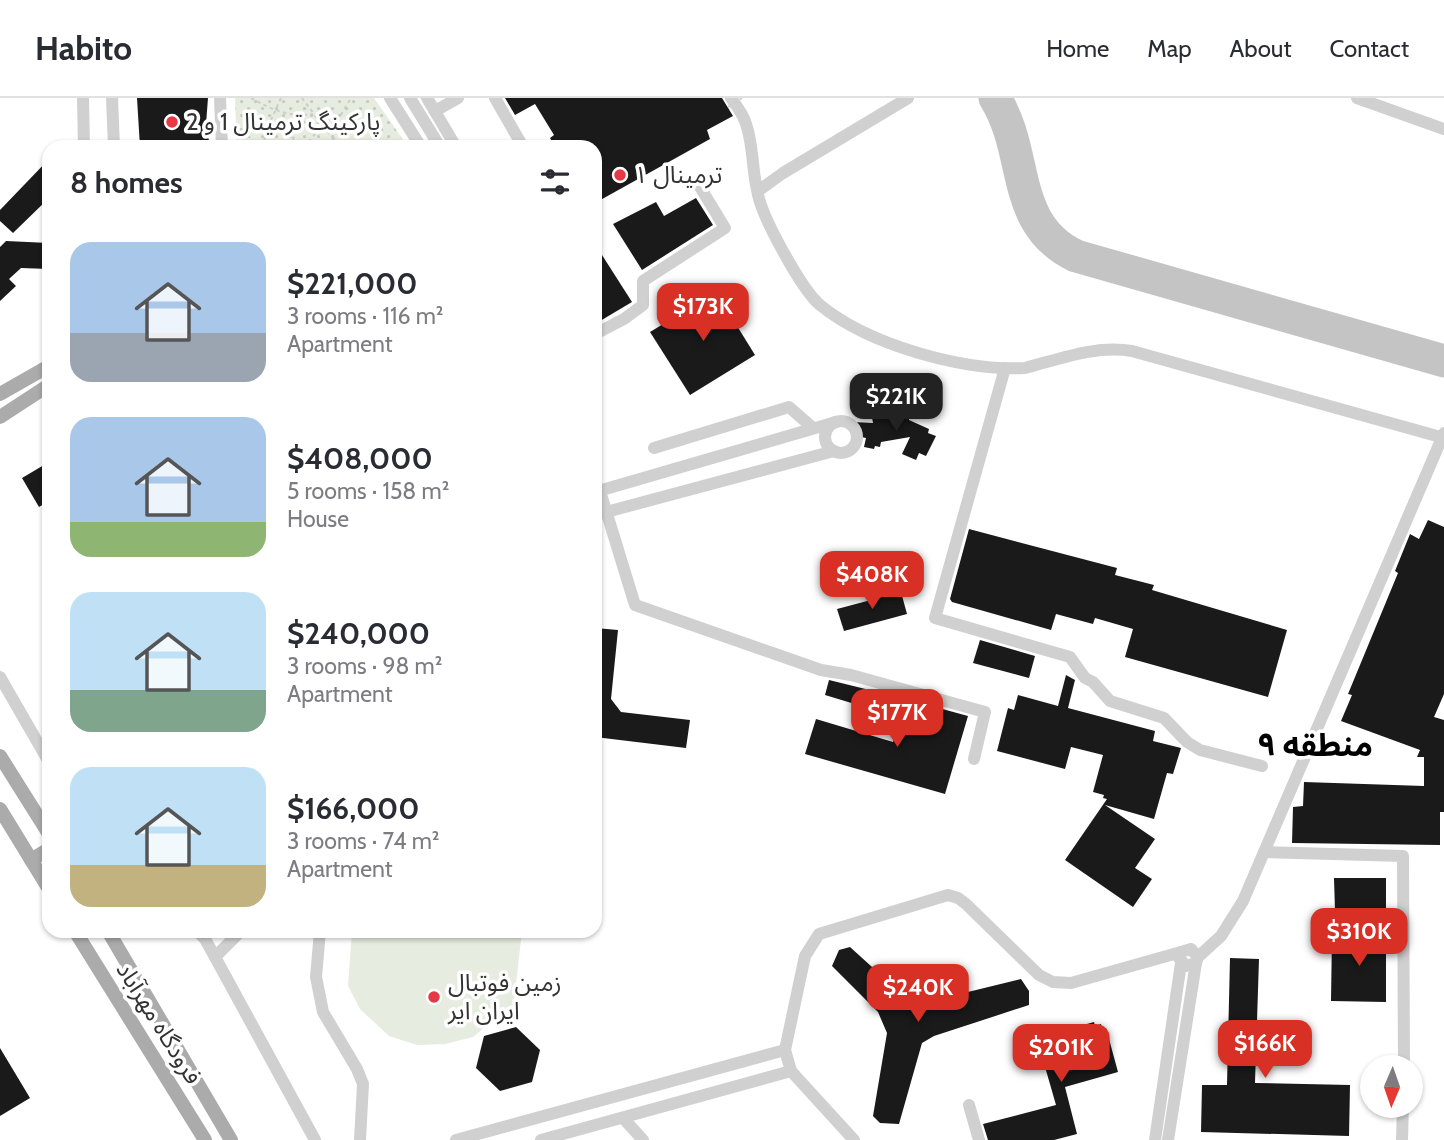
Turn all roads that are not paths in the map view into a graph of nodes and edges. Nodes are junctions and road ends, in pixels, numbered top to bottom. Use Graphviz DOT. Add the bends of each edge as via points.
graph roads {
  1 [pos="83,98"];
  2 [pos="112,98"];
  3 [pos="220,98"];
  4 [pos="390,98"];
  5 [pos="410,98"];
  6 [pos="427,98"];
  7 [pos="458,98"];
  8 [pos="495,98"];
  9 [pos="908,98"];
  10 [pos="1357,98"];
  11 [pos="730,102"];
  12 [pos="435,111"];
  13 [pos="1444,129"];
  14 [pos="84,140"];
  15 [pos="114,140"];
  16 [pos="222,140"];
  17 [pos="417,140"];
  18 [pos="436,140"];
  19 [pos="452,140"];
  20 [pos="519,140"];
  21 [pos="697,182"];
  22 [pos="758,191"];
  23 [pos="602,330"];
  24 [pos="1004,368"];
  25 [pos="42,370"];
  26 [pos="42,389"];
  27 [pos="0,394"];
  28 [pos="3,413"];
  29 [pos="836,422"];
  30 [pos="813,428"];
  31 [pos="1443,436"];
  32 [pos="654,448"];
  33 [pos="834,451"];
  34 [pos="602,491"];
  35 [pos="602,514"];
  36 [pos="602,517"];
  37 [pos="0,677"];
  38 [pos="42,750"];
  39 [pos="0,756"];
  40 [pos="974,759"];
  41 [pos="1262,766"];
  42 [pos="0,809"];
  43 [pos="42,823"];
  44 [pos="1264,852"];
  45 [pos="42,853"];
  46 [pos="31,860"];
  47 [pos="42,878"];
  48 [pos="1230,923"];
  49 [pos="79,938"];
  50 [pos="112,938"];
  51 [pos="204,938"];
  52 [pos="234,938"];
  53 [pos="319,938"];
  54 [pos="1182,955"];
  55 [pos="215,957"];
  56 [pos="1197,960"];
  57 [pos="785,1050"];
  58 [pos="1404,1055"];
  59 [pos="791,1071"];
  60 [pos="969,1105"];
  61 [pos="623,1118"];
  62 [pos="1403,1118"];
  63 [pos="205,1140"];
  64 [pos="231,1140"];
  65 [pos="315,1140"];
  66 [pos="360,1140"];
  67 [pos="456,1140"];
  68 [pos="541,1140"];
  69 [pos="643,1140"];
  70 [pos="855,1140"];
  71 [pos="979,1140"];
  72 [pos="1154,1140"];
  73 [pos="1168,1140"];
  74 [pos="1402,1140"];
  1 -- 14 [label="street"];
  2 -- 15 [label="street"];
  3 -- 16 [label="street"];
  4 -- 17 [label="street"];
  5 -- 18 [label="street"];
  6 -- 12 [label="street"];
  7 -- 12 [label="street"];
  8 -- 20 [label="street"];
  9 -- 22 [label="street"];
  10 -- 13 [label="street"];
  11 -- 22 [label="street" via="746,122"];
  12 -- 19 [label="street"];
  21 -- 23 [label="street" via="725,228 643,281 643,305"];
  22 -- 24 [label="street" via="798,276 819,303 900,349"];
  24 -- 31 [label="street" via="1025,368 1114,348"];
  24 -- 41 [label="street" via="935,618 1070,657 1110,701 1164,718 1200,750"];
  25 -- 27 [label="main road"];
  26 -- 28 [label="main road"];
  29 -- 30 [label="street"];
  29 -- 33 [label="street" via="825,436"];
  29 -- 33 [label="street" via="849,423 857,439 846,452"];
  30 -- 32 [label="street" via="789,407"];
  30 -- 34 [label="street"];
  31 -- 44 [label="street"];
  33 -- 35 [label="street"];
  36 -- 40 [label="street" via="635,605 821,670 985,712"];
  37 -- 38 [label="street"];
  39 -- 43 [label="main road"];
  42 -- 46 [label="main road"];
  44 -- 48 [label="street"];
  44 -- 58 [label="street" via="1403,856"];
  45 -- 46 [label="main road"];
  46 -- 47 [label="main road"];
  48 -- 54 [label="street"];
  48 -- 56 [label="street"];
  49 -- 63 [label="main road, فرودگاه مهرآباد"];
  50 -- 64 [label="main road, فرودگاه مهرآباد"];
  51 -- 55 [label="street"];
  52 -- 55 [label="street"];
  53 -- 66 [label="street" via="316,976 323,1012 363,1084"];
  54 -- 56 [label="street" via="1186,966"];
  54 -- 57 [label="street" via="1072,982 1053,982 1039,975 966,904 948,895 818,934 805,957"];
  54 -- 72 [label="street"];
  55 -- 65 [label="street"];
  56 -- 73 [label="street"];
  57 -- 59 [label="street"];
  57 -- 67 [label="street"];
  59 -- 61 [label="street"];
  59 -- 70 [label="street"];
  60 -- 71 [label="street"];
  61 -- 68 [label="street"];
  61 -- 69 [label="street"];
  62 -- 74 [label="street"];
}
